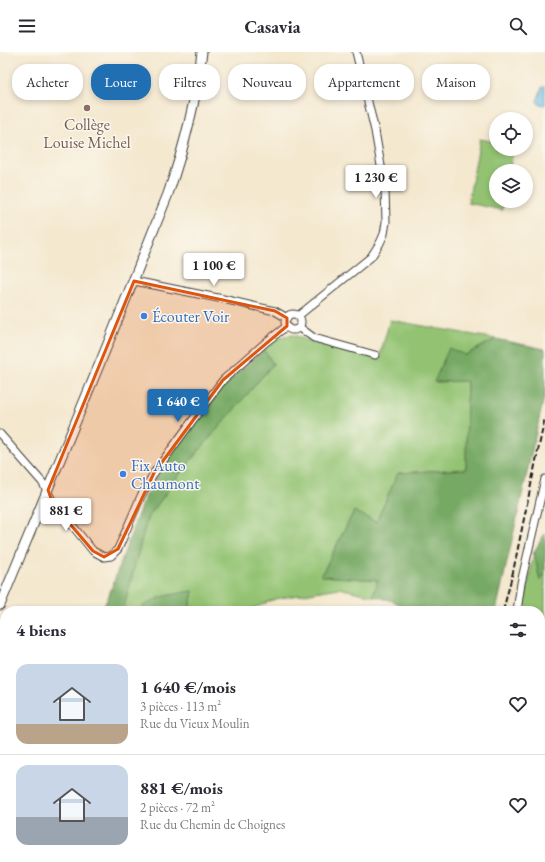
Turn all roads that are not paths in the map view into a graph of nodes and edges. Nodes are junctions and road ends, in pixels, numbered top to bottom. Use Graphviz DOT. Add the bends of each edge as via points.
graph roads {
  1 [pos="202,52"];
  2 [pos="356,52"];
  3 [pos="134,281"];
  4 [pos="298,316"];
  5 [pos="287,318"];
  6 [pos="287,326"];
  7 [pos="299,327"];
  8 [pos="375,355"];
  9 [pos="0,434"];
  10 [pos="545,478"];
  11 [pos="48,490"];
  12 [pos="0,605"];
  13 [pos="518,606"];
  1 -- 3 [label="street" via="194,103 175,174"];
  2 -- 4 [label="street" via="375,131 385,189 384,234 371,257"];
  3 -- 5 [label="street" via="253,306"];
  3 -- 11 [label="street"];
  4 -- 5 [label="street" via="292,314"];
  4 -- 7 [label="street" via="301,322"];
  5 -- 6 [label="street"];
  6 -- 7 [label="street" via="292,329"];
  6 -- 11 [label="street" via="223,380 154,473 118,549 111,556 104,557 94,551 54,504"];
  7 -- 8 [label="street" via="314,338"];
  9 -- 11 [label="street"];
  10 -- 13 [label="street"];
  11 -- 12 [label="street"];
}
